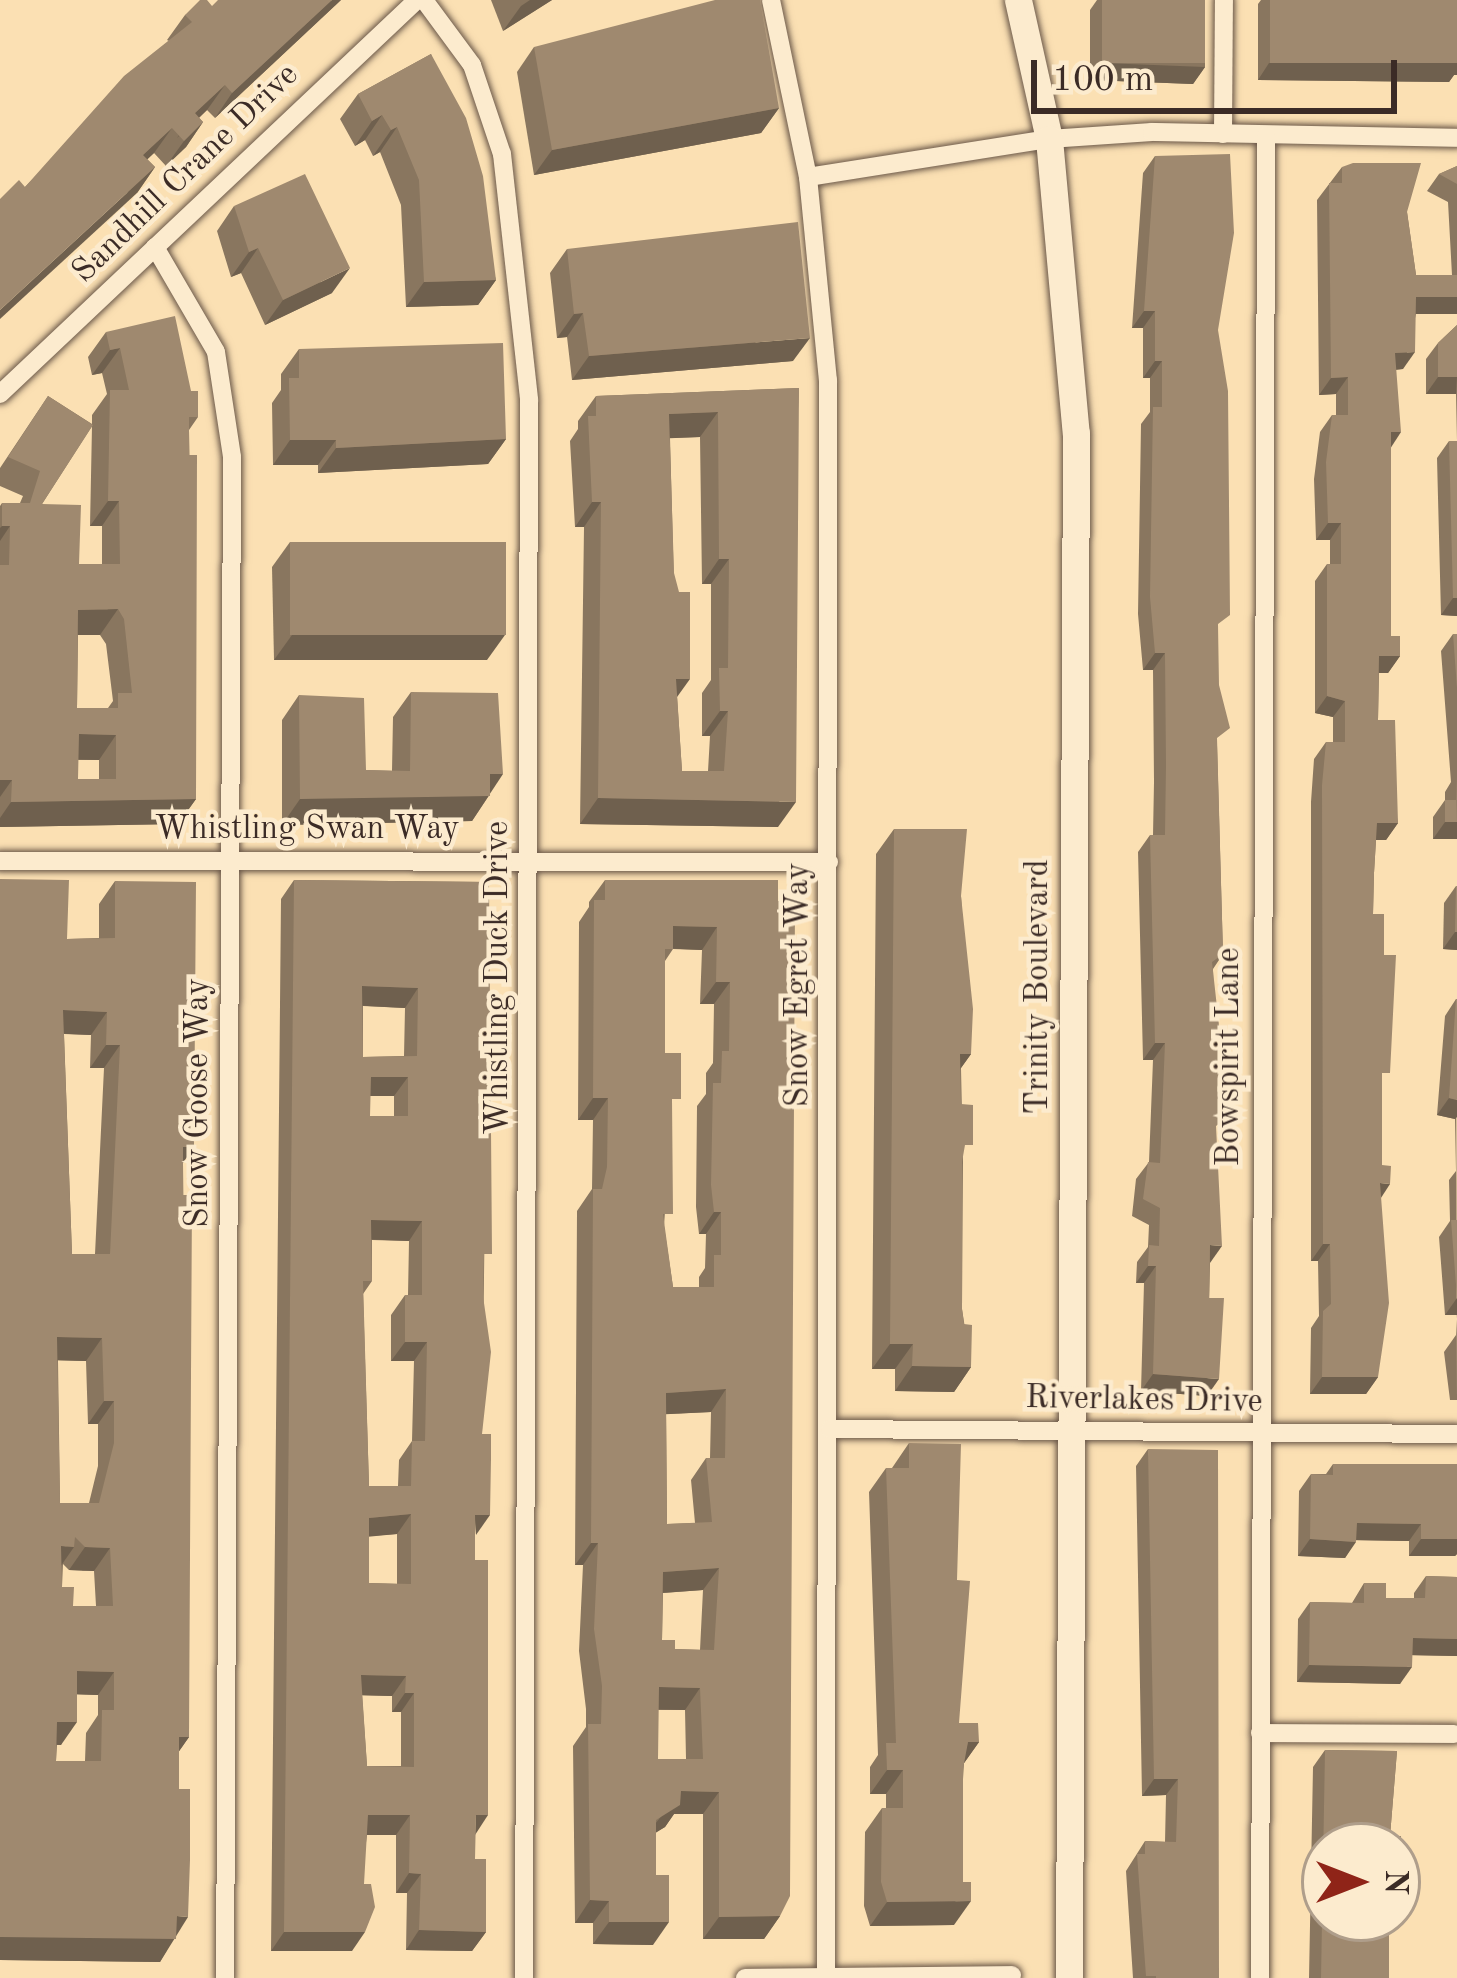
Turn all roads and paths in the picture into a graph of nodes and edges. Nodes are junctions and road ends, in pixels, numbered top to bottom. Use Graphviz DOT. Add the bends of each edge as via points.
graph roads {
  1 [pos="420,0"];
  2 [pos="771,0"];
  3 [pos="1018,0"];
  4 [pos="1224,0"];
  5 [pos="1223,134"];
  6 [pos="1266,136"];
  7 [pos="1457,138"];
  8 [pos="1049,140"];
  9 [pos="808,178"];
  10 [pos="155,247"];
  11 [pos="0,394"];
  12 [pos="230,859"];
  13 [pos="0,860"];
  14 [pos="531,862"];
  15 [pos="829,862"];
  16 [pos="830,1429"];
  17 [pos="1075,1429"];
  18 [pos="1258,1432"];
  19 [pos="1457,1434"];
  20 [pos="1260,1733"];
  21 [pos="1454,1734"];
  22 [pos="1012,1975"];
  23 [pos="826,1976"];
  24 [pos="225,1978"];
  25 [pos="524,1978"];
  26 [pos="745,1978"];
  27 [pos="1069,1978"];
  28 [pos="1260,1978"];
  1 -- 10 [label="street, Sandhill Crane Drive"];
  1 -- 14 [label="street, Whistling Duck Drive" via="472,65 502,154 520,274 530,400"];
  2 -- 9 [label="street, Snow Egret Way"];
  3 -- 8 [label="main road, Trinity Boulevard"];
  4 -- 5 [label="street"];
  5 -- 6 [label="street"];
  5 -- 8 [label="street"];
  6 -- 7 [label="street"];
  6 -- 18 [label="street, Bowspirit Lane"];
  8 -- 9 [label="street"];
  8 -- 17 [label="main road, Trinity Boulevard" via="1076,433"];
  9 -- 15 [label="street, Snow Egret Way" via="828,380"];
  10 -- 11 [label="street, Sandhill Crane Drive"];
  10 -- 12 [label="street, Snow Goose Way" via="202,316 221,367 232,457"];
  12 -- 13 [label="street, Whistling Swan Way"];
  12 -- 14 [label="street, Whistling Swan Way"];
  12 -- 24 [label="street, Snow Goose Way"];
  14 -- 15 [label="street, Whistling Swan Way"];
  14 -- 25 [label="street, Whistling Duck Drive"];
  15 -- 16 [label="street, Snow Egret Way"];
  16 -- 17 [label="street, Riverlakes Drive"];
  16 -- 23 [label="street, Snow Egret Way"];
  17 -- 18 [label="street, Riverlakes Drive"];
  17 -- 27 [label="main road, Trinity Boulevard"];
  18 -- 19 [label="street, Riverlakes Drive"];
  18 -- 20 [label="street, Bowspirit Lane"];
  20 -- 21 [label="street"];
  20 -- 28 [label="street, Bowspirit Lane"];
  22 -- 23 [label="street"];
  23 -- 26 [label="street"];
}
